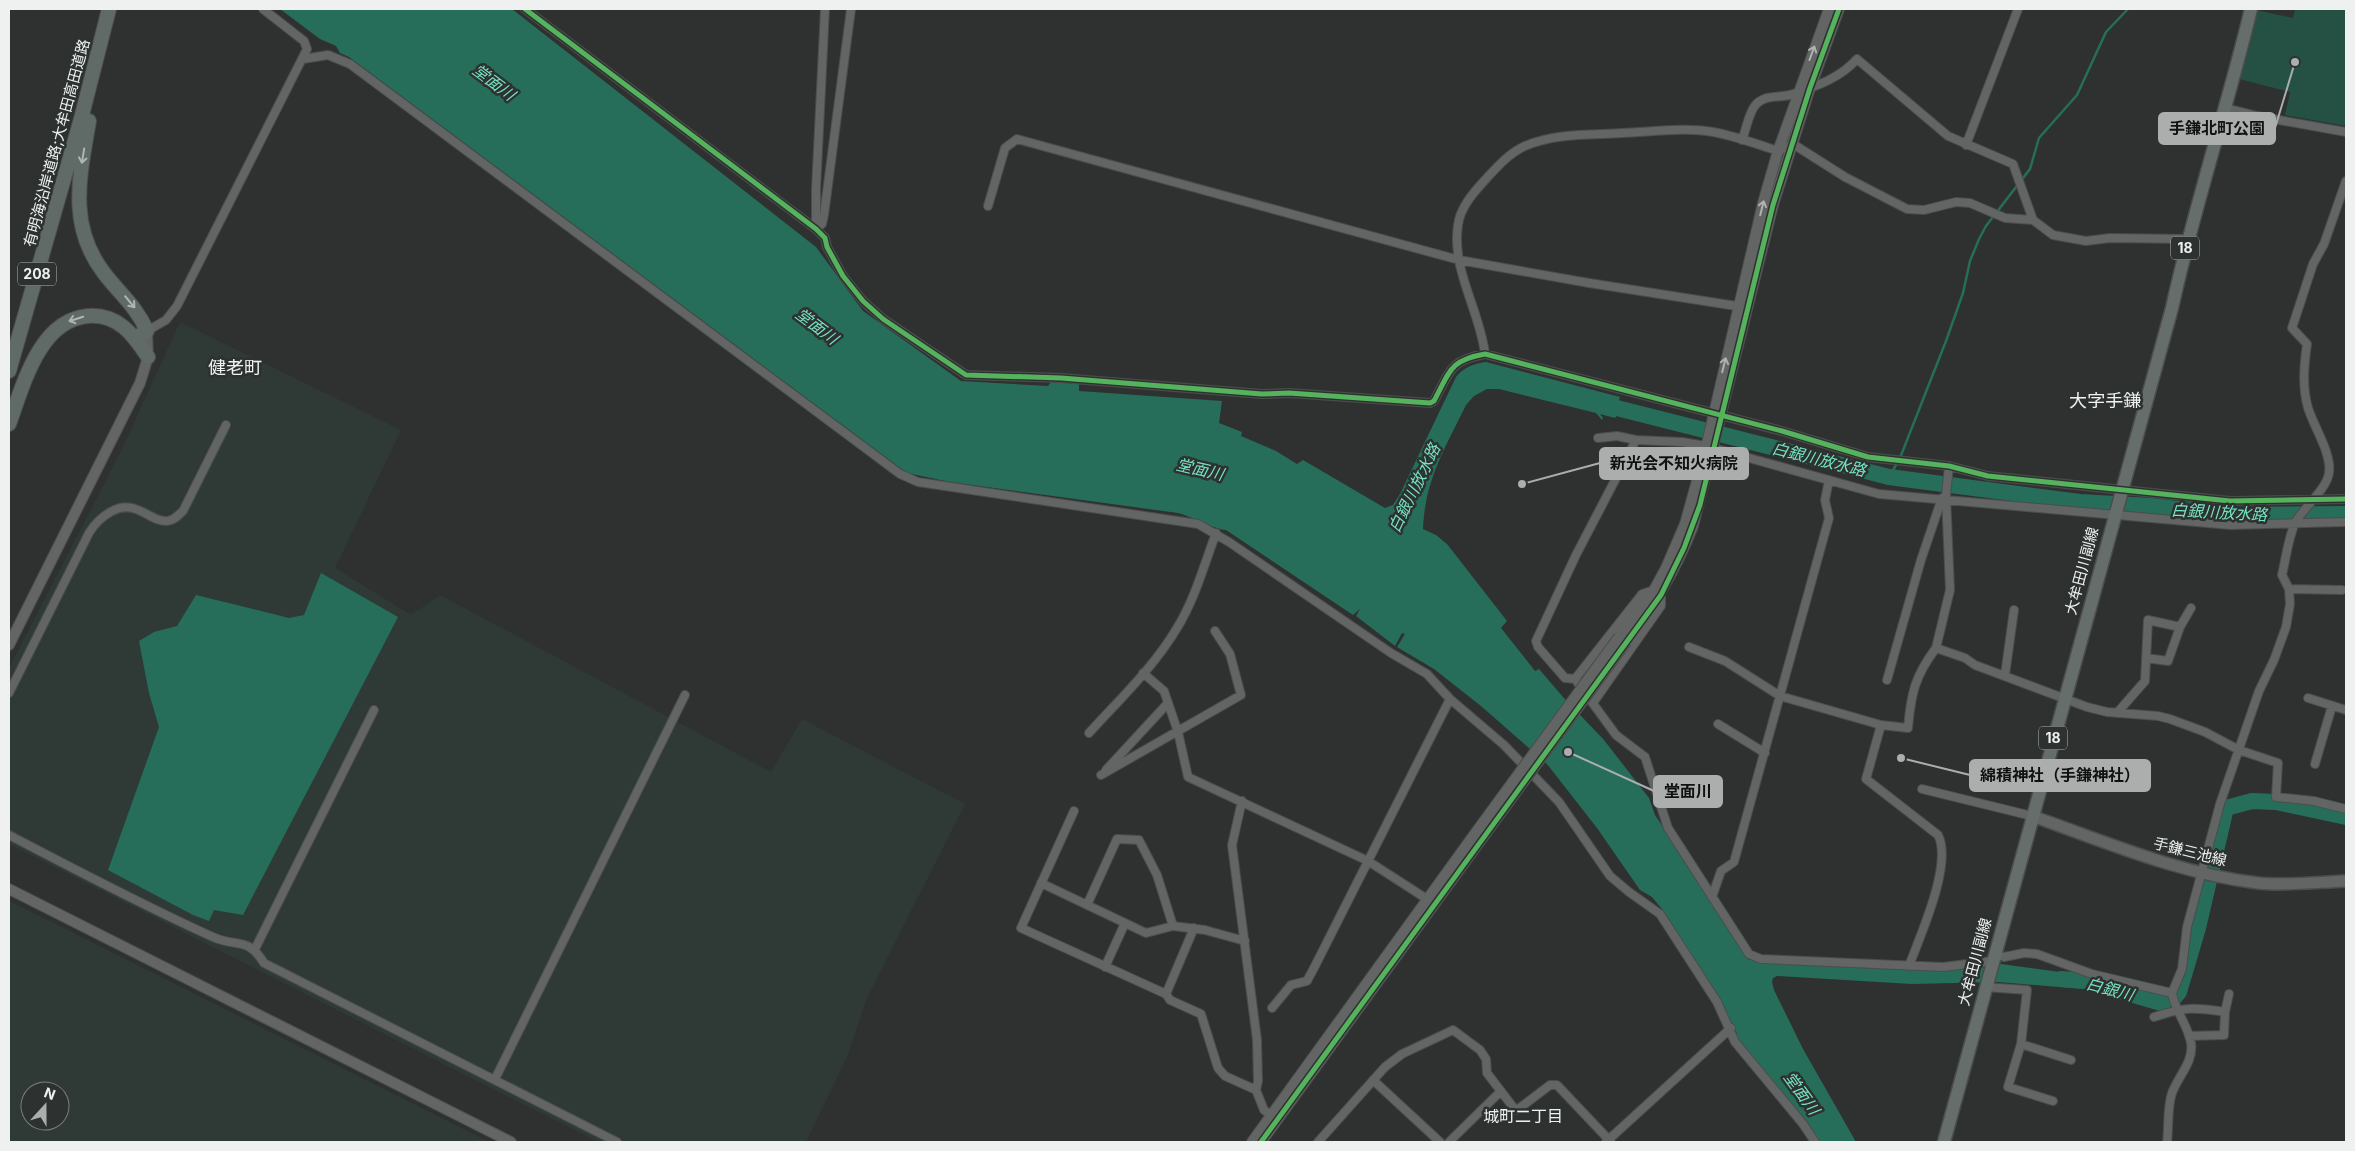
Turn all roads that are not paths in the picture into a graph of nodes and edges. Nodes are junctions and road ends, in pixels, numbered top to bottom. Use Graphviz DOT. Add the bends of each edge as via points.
graph roads {
  1 [pos="109,9"];
  2 [pos="263,9"];
  3 [pos="525,9"];
  4 [pos="824,9"];
  5 [pos="851,9"];
  6 [pos="1829,9"];
  7 [pos="1839,9"];
  8 [pos="2018,9"];
  9 [pos="2252,9"];
  10 [pos="103,39"];
  11 [pos="303,59"];
  12 [pos="1810,88"];
  13 [pos="1798,92"];
  14 [pos="2226,108"];
  15 [pos="2346,132"];
  16 [pos="1742,140"];
  17 [pos="1793,144"];
  18 [pos="1966,145"];
  19 [pos="1778,151"];
  20 [pos="65,177"];
  21 [pos="2346,181"];
  22 [pos="2344,200"];
  23 [pos="988,206"];
  24 [pos="2034,220"];
  25 [pos="816,229"];
  26 [pos="2187,239"];
  27 [pos="1459,260"];
  28 [pos="1743,307"];
  29 [pos="147,331"];
  30 [pos="134,338"];
  31 [pos="9,343"];
  32 [pos="1485,354"];
  33 [pos="148,357"];
  34 [pos="9,371"];
  35 [pos="1717,414"];
  36 [pos="9,424"];
  37 [pos="226,425"];
  38 [pos="1598,438"];
  39 [pos="1636,440"];
  40 [pos="1710,447"];
  41 [pos="1949,469"];
  42 [pos="1829,480"];
  43 [pos="2122,491"];
  44 [pos="1945,497"];
  45 [pos="2313,498"];
  46 [pos="2346,499"];
  47 [pos="2115,514"];
  48 [pos="2346,522"];
  49 [pos="2296,523"];
  50 [pos="1216,533"];
  51 [pos="2289,589"];
  52 [pos="2342,590"];
  53 [pos="1657,592"];
  54 [pos="2191,608"];
  55 [pos="2014,610"];
  56 [pos="2180,627"];
  57 [pos="1215,631"];
  58 [pos="9,645"];
  59 [pos="1689,647"];
  60 [pos="1936,648"];
  61 [pos="2146,658"];
  62 [pos="1142,673"];
  63 [pos="2005,675"];
  64 [pos="1575,679"];
  65 [pos="1887,680"];
  66 [pos="9,693"];
  67 [pos="685,695"];
  68 [pos="1780,696"];
  69 [pos="2064,698"];
  70 [pos="2308,698"];
  71 [pos="1450,699"];
  72 [pos="1168,703"];
  73 [pos="1593,703"];
  74 [pos="2332,706"];
  75 [pos="374,710"];
  76 [pos="2346,710"];
  77 [pos="2117,713"];
  78 [pos="1718,724"];
  79 [pos="1881,725"];
  80 [pos="1178,732"];
  81 [pos="1089,733"];
  82 [pos="2239,750"];
  83 [pos="1765,753"];
  84 [pos="2315,764"];
  85 [pos="1922,789"];
  86 [pos="1242,801"];
  87 [pos="2346,808"];
  88 [pos="1074,811"];
  89 [pos="2032,816"];
  90 [pos="9,835"];
  91 [pos="1368,861"];
  92 [pos="2204,872"];
  93 [pos="2346,881"];
  94 [pos="1041,883"];
  95 [pos="9,889"];
  96 [pos="1712,897"];
  97 [pos="1431,901"];
  98 [pos="1086,905"];
  99 [pos="1125,923"];
  100 [pos="1173,926"];
  101 [pos="1194,928"];
  102 [pos="1245,942"];
  103 [pos="255,949"];
  104 [pos="1993,958"];
  105 [pos="1909,966"];
  106 [pos="1105,967"];
  107 [pos="1985,987"];
  108 [pos="2172,993"];
  109 [pos="1166,994"];
  110 [pos="2229,994"];
  111 [pos="1272,1008"];
  112 [pos="2176,1009"];
  113 [pos="2225,1012"];
  114 [pos="2154,1017"];
  115 [pos="1731,1028"];
  116 [pos="2189,1036"];
  117 [pos="2022,1044"];
  118 [pos="2071,1060"];
  119 [pos="495,1079"];
  120 [pos="1373,1080"];
  121 [pos="1256,1090"];
  122 [pos="1500,1090"];
  123 [pos="2053,1101"];
  124 [pos="1274,1118"];
  125 [pos="1609,1141"];
  126 [pos="511,1142"];
  127 [pos="617,1142"];
  128 [pos="1252,1142"];
  129 [pos="1261,1142"];
  130 [pos="1318,1142"];
  131 [pos="1440,1142"];
  132 [pos="1449,1142"];
  133 [pos="1815,1142"];
  134 [pos="1944,1142"];
  135 [pos="2167,1142"];
  1 -- 10 [label="highway, 有明海沿岸道路;大牟田高田道路 / 208"];
  2 -- 11 [label="street" via="304,41 307,49"];
  3 -- 25 [label="street"];
  4 -- 25 [label="street"];
  5 -- 25 [label="street" via="824,215 822,224"];
  13 -- 6 [label="street, one-way"];
  7 -- 12 [label="street"];
  8 -- 18 [label="street"];
  9 -- 14 [label="main road, 大牟田川副線 / 18"];
  10 -- 20 [label="highway, 有明海沿岸道路;大牟田高田道路 / 208"];
  10 -- 29 [label="highway, one-way" via="82,162 78,210 86,244 95,261 136,309"];
  11 -- 29 [label="street" via="177,306 166,320"];
  11 -- 50 [label="street" via="328,55 350,64 900,474 918,482 1194,522"];
  12 -- 13 [label="street"];
  12 -- 17 [label="street"];
  12 -- 18 [label="street" via="1848,69 1856,59 1948,136"];
  13 -- 16 [label="street" via="1762,99 1754,107"];
  13 -- 19 [label="street"];
  14 -- 15 [label="street"];
  14 -- 26 [label="main road, 大牟田川副線 / 18"];
  16 -- 19 [label="street"];
  16 -- 27 [label="street" via="1712,132 1668,129 1568,136 1523,146 1496,169 1463,208 1458,224"];
  17 -- 19 [label="street"];
  17 -- 24 [label="street" via="1907,209 1924,210 1956,202 1970,203 2005,218"];
  17 -- 28 [label="street"];
  18 -- 24 [label="street" via="2013,164"];
  28 -- 19 [label="street, one-way"];
  20 -- 31 [label="highway"];
  20 -- 34 [label="highway, 有明海沿岸道路;大牟田高田道路 / 208"];
  21 -- 22 [label="street"];
  22 -- 45 [label="street" via="2313,264 2292,328 2307,344 2304,382 2308,407 2329,462 2329,474"];
  23 -- 27 [label="street" via="1005,148 1017,138"];
  24 -- 26 [label="street" via="2054,235 2086,241 2110,238"];
  25 -- 32 [label="street" via="825,238 826,247 843,276 863,301 883,319 966,375 1061,378 1430,403 1458,361"];
  26 -- 43 [label="main road, 大牟田川副線 / 18" via="2172,308"];
  27 -- 28 [label="street"];
  27 -- 32 [label="street" via="1479,320"];
  28 -- 35 [label="street"];
  29 -- 30 [label="highway"];
  29 -- 33 [label="street"];
  30 -- 33 [label="highway"];
  30 -- 36 [label="highway, one-way" via="124,327 107,317 83,317 62,325 38,355"];
  32 -- 35 [label="street"];
  33 -- 58 [label="street" via="130,406"];
  35 -- 40 [label="street"];
  35 -- 41 [label="street" via="1868,458"];
  37 -- 66 [label="street" via="183,511 175,518 161,521 129,507 99,519"];
  38 -- 39 [label="street" via="1617,436"];
  39 -- 40 [label="street"];
  39 -- 64 [label="street" via="1536,641 1565,678"];
  40 -- 42 [label="street"];
  40 -- 53 [label="street" via="1693,526 1674,572"];
  41 -- 43 [label="street"];
  41 -- 44 [label="street"];
  42 -- 44 [label="street" via="1879,494"];
  42 -- 68 [label="street" via="1825,500 1829,518"];
  43 -- 45 [label="street" via="2230,501 2275,502"];
  43 -- 47 [label="main road, 大牟田川副線 / 18"];
  44 -- 47 [label="street"];
  44 -- 60 [label="street" via="1950,590"];
  44 -- 65 [label="street" via="1921,560"];
  45 -- 46 [label="street"];
  45 -- 49 [label="street"];
  47 -- 49 [label="street" via="2230,525"];
  47 -- 69 [label="main road, 大牟田川副線 / 18"];
  48 -- 49 [label="street"];
  49 -- 51 [label="street" via="2282,575"];
  50 -- 62 [label="street" via="1190,603 1176,629"];
  50 -- 71 [label="street" via="1391,653 1427,674"];
  51 -- 52 [label="street"];
  51 -- 82 [label="street" via="2286,627"];
  53 -- 64 [label="street" via="1642,594"];
  53 -- 73 [label="street" via="1661,606"];
  53 -- 97 [label="street, bridge"];
  54 -- 56 [label="street"];
  55 -- 63 [label="street"];
  56 -- 61 [label="street" via="2168,662"];
  56 -- 61 [label="street" via="2148,620"];
  57 -- 80 [label="street" via="1230,654 1241,695"];
  59 -- 68 [label="street" via="1725,661"];
  60 -- 63 [label="street"];
  60 -- 79 [label="street" via="1924,664 1911,693 1908,728"];
  61 -- 77 [label="street" via="2145,681"];
  62 -- 72 [label="street" via="1164,691"];
  62 -- 81 [label="street"];
  63 -- 69 [label="street"];
  64 -- 73 [label="street"];
  67 -- 119 [label="street"];
  68 -- 79 [label="street"];
  68 -- 83 [label="street"];
  69 -- 77 [label="street"];
  69 -- 89 [label="main road, 大牟田川副線 / 18"];
  70 -- 74 [label="street"];
  71 -- 91 [label="street"];
  71 -- 115 [label="street" via="1504,745 1559,802 1610,876 1660,914"];
  72 -- 80 [label="street"];
  72 -- 80 [label="street" via="1101,775"];
  73 -- 96 [label="street" via="1616,735 1645,757 1668,828"];
  74 -- 76 [label="street"];
  74 -- 84 [label="street"];
  75 -- 103 [label="street"];
  77 -- 82 [label="street" via="2158,716 2204,732"];
  78 -- 83 [label="street"];
  79 -- 105 [label="street" via="1866,779 1938,835 1941,842 1939,880"];
  80 -- 86 [label="street" via="1188,777"];
  82 -- 87 [label="street" via="2278,763 2276,797"];
  82 -- 92 [label="street" via="2220,804"];
  83 -- 96 [label="street" via="1734,862 1721,871"];
  85 -- 89 [label="street"];
  86 -- 91 [label="street"];
  86 -- 102 [label="street" via="1232,845"];
  88 -- 94 [label="street"];
  89 -- 92 [label="main road, 手鎌三池線" via="2160,862"];
  89 -- 104 [label="main road, 大牟田川副線 / 18"];
  90 -- 103 [label="street" via="187,925 224,942 238,942"];
  91 -- 97 [label="street"];
  91 -- 111 [label="street" via="1307,981 1291,985"];
  92 -- 93 [label="main road, 手鎌三池線" via="2260,883"];
  92 -- 108 [label="street" via="2187,927 2182,969"];
  94 -- 98 [label="street"];
  94 -- 106 [label="street" via="1021,928"];
  95 -- 126 [label="street"];
  96 -- 105 [label="street" via="1749,954 1761,959"];
  97 -- 124 [label="street"];
  98 -- 99 [label="street"];
  98 -- 100 [label="street" via="1117,839 1139,840 1157,875"];
  99 -- 100 [label="street" via="1146,933"];
  99 -- 106 [label="street"];
  100 -- 101 [label="street"];
  101 -- 102 [label="street"];
  101 -- 109 [label="street"];
  102 -- 121 [label="street" via="1258,1040"];
  103 -- 119 [label="street" via="264,963"];
  104 -- 105 [label="street" via="1943,967"];
  104 -- 107 [label="main road, 大牟田川副線 / 18"];
  104 -- 108 [label="street" via="2036,954 2092,974"];
  106 -- 109 [label="street"];
  107 -- 117 [label="street" via="2027,990"];
  107 -- 134 [label="main road, 大牟田川副線 / 18"];
  108 -- 112 [label="street"];
  109 -- 121 [label="street" via="1170,1000 1201,1014 1218,1068 1224,1076"];
  110 -- 113 [label="street"];
  112 -- 113 [label="street" via="2194,1007"];
  112 -- 114 [label="street"];
  112 -- 116 [label="street"];
  113 -- 116 [label="street" via="2224,1035"];
  115 -- 125 [label="street"];
  115 -- 133 [label="street" via="1736,1042"];
  116 -- 135 [label="street" via="2191,1057 2172,1094"];
  117 -- 118 [label="street"];
  117 -- 123 [label="street" via="2008,1087"];
  119 -- 127 [label="street"];
  120 -- 122 [label="street" via="1402,1054 1453,1030 1480,1050 1486,1058 1487,1073"];
  120 -- 130 [label="street"];
  120 -- 131 [label="street"];
  121 -- 124 [label="street" via="1264,1110"];
  122 -- 125 [label="street" via="1517,1110 1550,1085 1557,1085"];
  122 -- 132 [label="street"];
  124 -- 128 [label="street"];
  124 -- 129 [label="street"];
}
